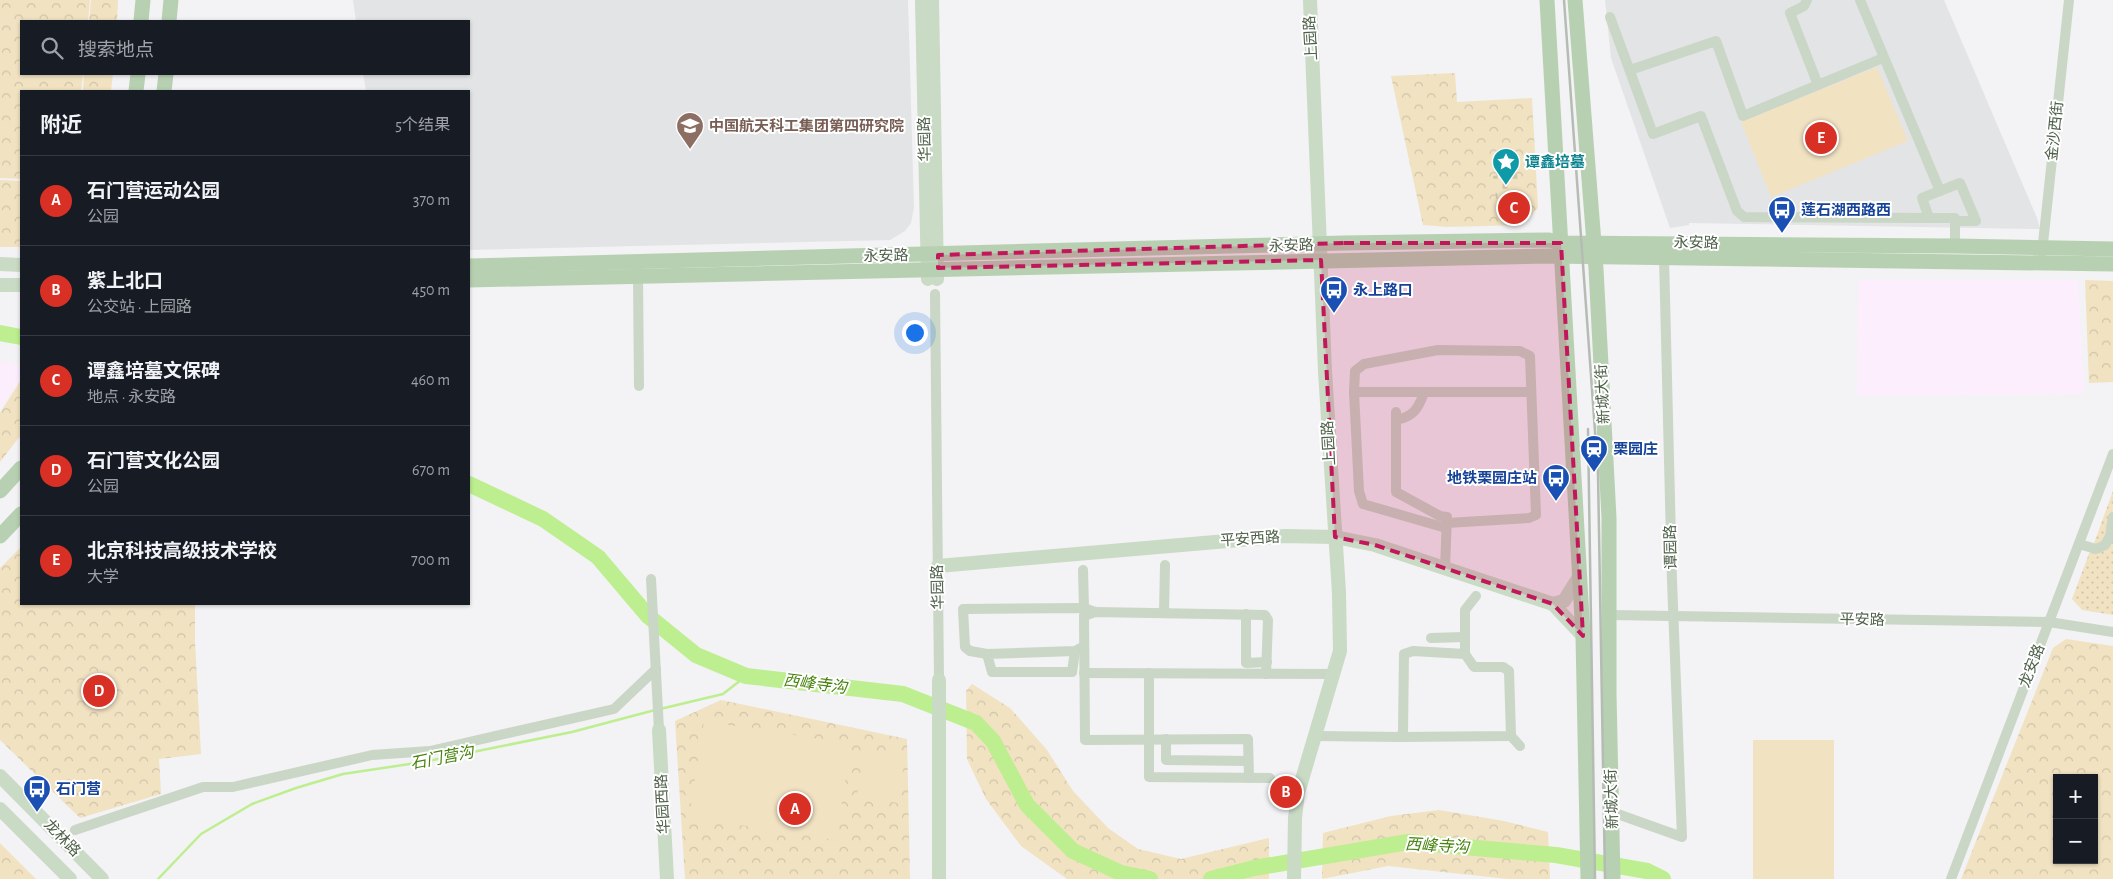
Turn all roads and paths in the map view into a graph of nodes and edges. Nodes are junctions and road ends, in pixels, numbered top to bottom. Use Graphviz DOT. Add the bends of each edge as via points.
graph roads {
  1 [pos="143,0"];
  2 [pos="171,0"];
  3 [pos="922,0"];
  4 [pos="932,0"];
  5 [pos="1310,0"];
  6 [pos="1547,0"];
  7 [pos="1575,0"];
  8 [pos="1807,0"];
  9 [pos="1860,0"];
  10 [pos="2069,0"];
  11 [pos="1610,17"];
  12 [pos="141,20"];
  13 [pos="169,20"];
  14 [pos="1883,58"];
  15 [pos="1630,70"];
  16 [pos="138,75"];
  17 [pos="166,75"];
  18 [pos="1818,85"];
  19 [pos="136,90"];
  20 [pos="164,90"];
  21 [pos="1940,191"];
  22 [pos="1929,218"];
  23 [pos="1955,221"];
  24 [pos="1321,244"];
  25 [pos="1955,246"];
  26 [pos="2113,249"];
  27 [pos="1561,250"];
  28 [pos="1595,250"];
  29 [pos="2042,255"];
  30 [pos="1664,257"];
  31 [pos="1322,260"];
  32 [pos="0,264"];
  33 [pos="2113,264"];
  34 [pos="20,265"];
  35 [pos="470,266"];
  36 [pos="933,267"];
  37 [pos="638,275"];
  38 [pos="470,280"];
  39 [pos="0,285"];
  40 [pos="20,286"];
  41 [pos="934,294"];
  42 [pos="639,386"];
  43 [pos="1354,392"];
  44 [pos="1530,392"];
  45 [pos="1424,393"];
  46 [pos="2113,454"];
  47 [pos="20,469"];
  48 [pos="0,492"];
  49 [pos="20,515"];
  50 [pos="2113,517"];
  51 [pos="1447,526"];
  52 [pos="0,536"];
  53 [pos="1335,537"];
  54 [pos="2078,544"];
  55 [pos="1164,565"];
  56 [pos="938,566"];
  57 [pos="1445,568"];
  58 [pos="1083,570"];
  59 [pos="1579,577"];
  60 [pos="651,579"];
  61 [pos="1476,596"];
  62 [pos="1553,604"];
  63 [pos="1084,608"];
  64 [pos="1094,612"];
  65 [pos="1164,613"];
  66 [pos="1246,614"];
  67 [pos="1610,615"];
  68 [pos="1674,618"];
  69 [pos="2049,622"];
  70 [pos="2113,632"];
  71 [pos="1583,636"];
  72 [pos="1464,637"];
  73 [pos="1431,638"];
  74 [pos="1080,649"];
  75 [pos="988,654"];
  76 [pos="1465,654"];
  77 [pos="1267,662"];
  78 [pos="656,669"];
  79 [pos="1084,673"];
  80 [pos="1149,673"];
  81 [pos="1266,674"];
  82 [pos="1334,674"];
  83 [pos="939,680"];
  84 [pos="659,730"];
  85 [pos="1315,736"];
  86 [pos="1511,736"];
  87 [pos="1400,737"];
  88 [pos="1149,739"];
  89 [pos="1166,739"];
  90 [pos="1520,746"];
  91 [pos="1248,761"];
  92 [pos="0,776"];
  93 [pos="1249,778"];
  94 [pos="1270,778"];
  95 [pos="0,809"];
  96 [pos="1612,812"];
  97 [pos="75,830"];
  98 [pos="70,879"];
  99 [pos="102,879"];
  100 [pos="667,879"];
  101 [pos="939,879"];
  102 [pos="1294,879"];
  103 [pos="1588,879"];
  104 [pos="1613,879"];
  105 [pos="1951,879"];
  1 -- 12 [label="main road"];
  2 -- 13 [label="main road"];
  3 -- 36 [label="street, 华园路"];
  4 -- 36 [label="street, 华园路"];
  5 -- 24 [label="street, 上园路"];
  6 -- 27 [label="main road, 新城大街"];
  7 -- 28 [label="main road, 新城大街"];
  8 -- 18 [label="street" via="1804,6 1790,13"];
  9 -- 14 [label="street"];
  10 -- 29 [label="street, 金沙西街"];
  11 -- 15 [label="street"];
  14 -- 18 [label="street"];
  14 -- 21 [label="street"];
  15 -- 18 [label="street" via="1716,42 1743,116"];
  15 -- 22 [label="street" via="1653,134 1701,116 1737,211 1744,217"];
  16 -- 19 [label="main road"];
  17 -- 20 [label="main road"];
  21 -- 22 [label="street" via="1922,198"];
  21 -- 23 [label="street" via="1960,183 1976,221"];
  22 -- 23 [label="street" via="1955,218"];
  23 -- 25 [label="street"];
  24 -- 27 [label="main road, 永安路" via="1548,240"];
  24 -- 31 [label="street, 上园路"];
  24 -- 36 [label="main road, 永安路"];
  25 -- 28 [label="main road, 永安路"];
  25 -- 29 [label="main road, 永安路"];
  26 -- 29 [label="main road, 永安路"];
  27 -- 28 [label="main road, 永安路"];
  27 -- 31 [label="main road, 永安路"];
  27 -- 59 [label="main road, 新城大街"];
  28 -- 30 [label="main road, 永安路"];
  28 -- 67 [label="main road, 新城大街" via="1609,518"];
  29 -- 30 [label="main road, 永安路"];
  29 -- 33 [label="main road"];
  30 -- 68 [label="street, 谭园路"];
  31 -- 36 [label="main road, 永安路"];
  31 -- 53 [label="street, 上园路"];
  32 -- 34 [label="street"];
  35 -- 36 [label="main road, 永安路"];
  36 -- 37 [label="main road, 永安路"];
  37 -- 38 [label="main road, 永安路"];
  37 -- 42 [label="street"];
  39 -- 40 [label="street"];
  41 -- 56 [label="street, 华园路"];
  43 -- 44 [label="street" via="1355,371 1364,364 1438,350 1520,351 1530,356"];
  43 -- 45 [label="street"];
  43 -- 51 [label="street" via="1359,491 1363,504"];
  44 -- 45 [label="street"];
  44 -- 51 [label="street" via="1536,515"];
  45 -- 51 [label="street" via="1408,418 1396,416 1396,492 1447,517"];
  46 -- 54 [label="street, 龙安路"];
  47 -- 48 [label="main road"];
  49 -- 52 [label="main road"];
  50 -- 54 [label="street" via="2105,545 2096,549"];
  51 -- 57 [label="street"];
  53 -- 56 [label="street, 平安西路" via="1276,537"];
  53 -- 57 [label="street, 平安西路" via="1376,545"];
  53 -- 82 [label="street, 上园路" via="1340,651"];
  54 -- 69 [label="street, 龙安路"];
  55 -- 65 [label="street"];
  56 -- 83 [label="street, 华园路"];
  57 -- 62 [label="street, 平安西路"];
  58 -- 63 [label="street"];
  59 -- 62 [label="street" via="1564,601"];
  59 -- 71 [label="main road, 新城大街"];
  60 -- 78 [label="street"];
  61 -- 72 [label="street" via="1465,610"];
  62 -- 71 [label="street"];
  63 -- 64 [label="street"];
  63 -- 75 [label="street" via="963,610 965,647"];
  64 -- 65 [label="street"];
  64 -- 74 [label="street" via="1084,616"];
  65 -- 66 [label="street"];
  66 -- 77 [label="street" via="1265,615 1268,620"];
  66 -- 77 [label="street" via="1246,663"];
  67 -- 68 [label="street, 平安路"];
  67 -- 96 [label="main road, 新城大街"];
  68 -- 69 [label="street, 平安路"];
  68 -- 96 [label="street, 谭园路" via="1682,837"];
  69 -- 70 [label="street, 平安路"];
  69 -- 105 [label="street, 龙安路"];
  71 -- 103 [label="main road, 新城大街"];
  72 -- 73 [label="street"];
  72 -- 76 [label="street"];
  74 -- 75 [label="street"];
  74 -- 75 [label="street" via="1072,672 992,672"];
  74 -- 79 [label="street"];
  76 -- 86 [label="street" via="1474,667 1503,667 1509,671"];
  76 -- 87 [label="street" via="1413,651 1404,654 1403,732"];
  77 -- 81 [label="street"];
  78 -- 84 [label="street"];
  78 -- 97 [label="street" via="614,709 430,751 372,755 234,787 203,787"];
  79 -- 80 [label="street"];
  79 -- 88 [label="street" via="1085,740"];
  80 -- 81 [label="street"];
  80 -- 88 [label="street"];
  81 -- 82 [label="street"];
  82 -- 85 [label="street, 上园路"];
  83 -- 101 [label="street, 华园路"];
  84 -- 100 [label="street, 华园西路"];
  85 -- 87 [label="street"];
  85 -- 102 [label="street, 上园路" via="1298,793"];
  86 -- 87 [label="street"];
  86 -- 90 [label="street"];
  88 -- 89 [label="street"];
  88 -- 93 [label="street" via="1149,778"];
  89 -- 91 [label="street" via="1166,760"];
  89 -- 91 [label="street" via="1248,739"];
  91 -- 93 [label="street"];
  92 -- 99 [label="street, 龙林路"];
  93 -- 94 [label="street"];
  95 -- 98 [label="street, 龙林路"];
  96 -- 104 [label="main road, 新城大街"];
}
